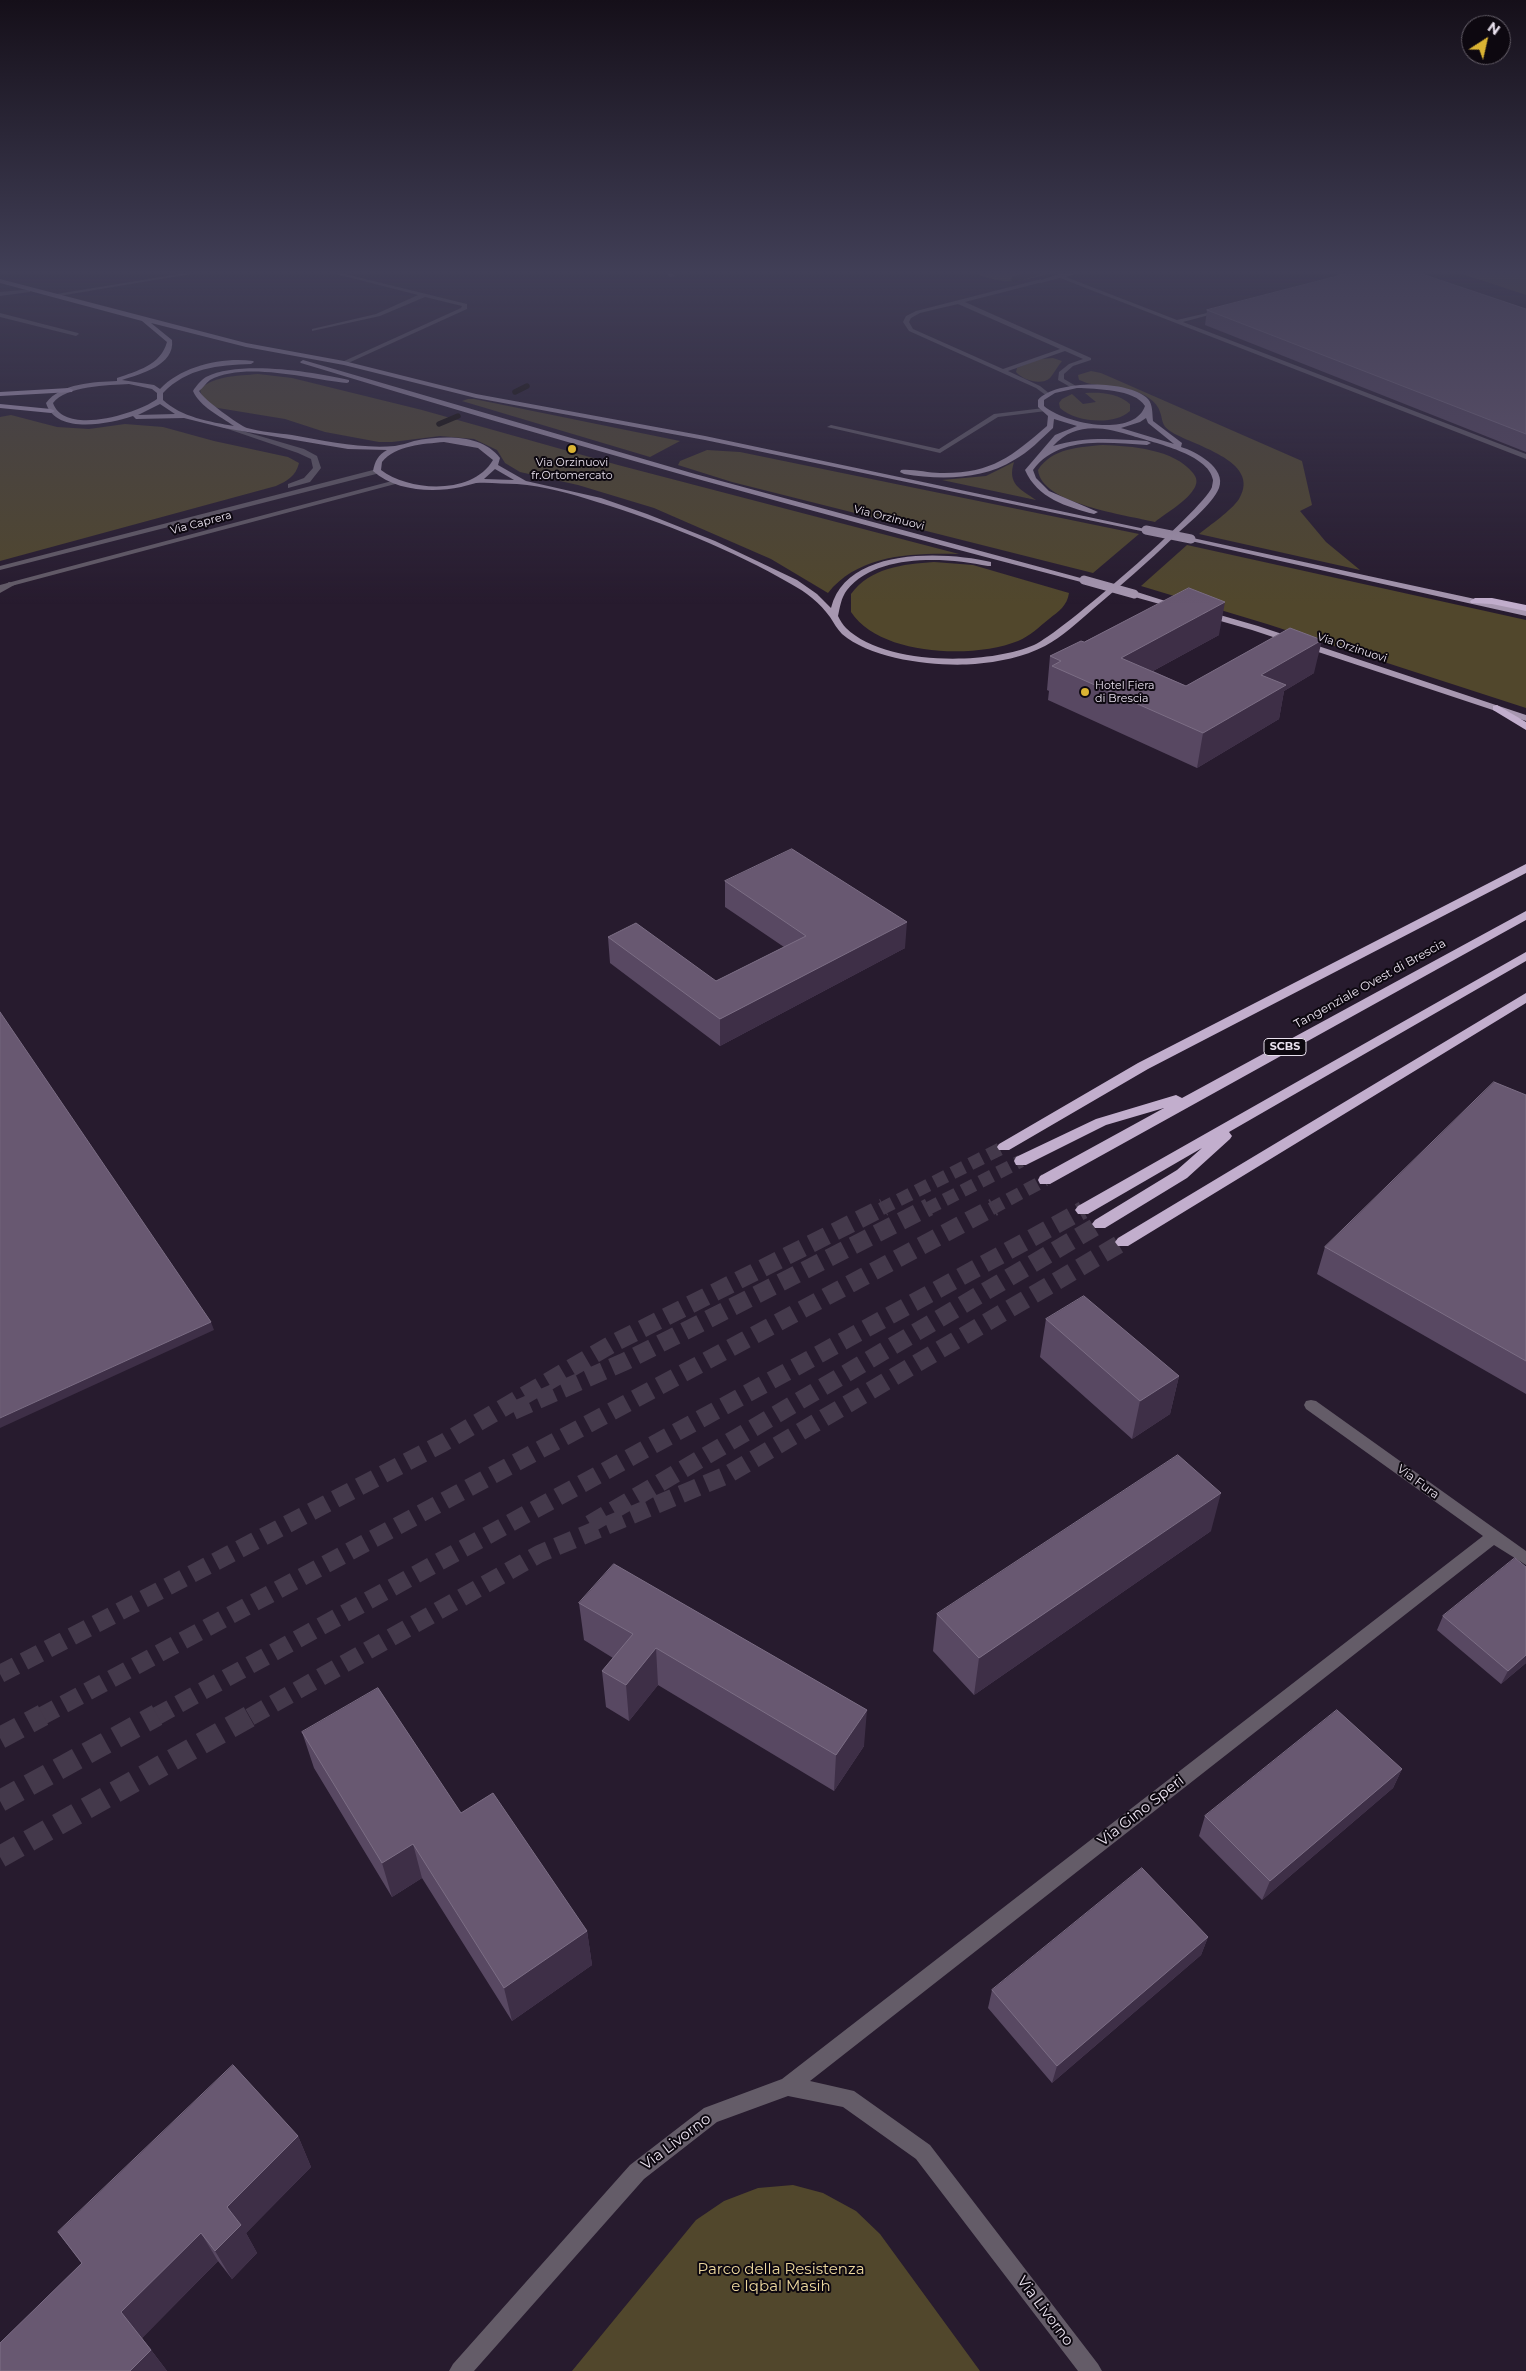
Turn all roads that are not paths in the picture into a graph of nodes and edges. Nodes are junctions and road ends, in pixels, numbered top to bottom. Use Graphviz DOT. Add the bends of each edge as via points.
graph roads {
  1 [pos="103,384"];
  2 [pos="138,384"];
  3 [pos="167,384"];
  4 [pos="201,384"];
  5 [pos="372,384"];
  6 [pos="427,384"];
  7 [pos="1031,384"];
  8 [pos="1068,384"];
  9 [pos="1338,384"];
  10 [pos="1074,387"];
  11 [pos="69,390"];
  12 [pos="0,394"];
  13 [pos="1047,394"];
  14 [pos="160,396"];
  15 [pos="0,406"];
  16 [pos="51,410"];
  17 [pos="1044,410"];
  18 [pos="1148,410"];
  19 [pos="184,416"];
  20 [pos="1051,416"];
  21 [pos="129,417"];
  22 [pos="1085,425"];
  23 [pos="224,426"];
  24 [pos="1109,426"];
  25 [pos="831,427"];
  26 [pos="244,429"];
  27 [pos="1163,444"];
  28 [pos="348,447"];
  29 [pos="398,448"];
  30 [pos="1187,451"];
  31 [pos="1044,452"];
  32 [pos="363,454"];
  33 [pos="786,456"];
  34 [pos="1526,457"];
  35 [pos="370,458"];
  36 [pos="378,466"];
  37 [pos="495,466"];
  38 [pos="472,481"];
  39 [pos="395,483"];
  40 [pos="525,483"];
  41 [pos="167,525"];
  42 [pos="1143,529"];
  43 [pos="0,568"];
  44 [pos="1084,580"];
  45 [pos="0,589"];
  46 [pos="1475,602"];
  47 [pos="1526,608"];
  48 [pos="1526,613"];
  49 [pos="834,615"];
  50 [pos="1497,708"];
  51 [pos="1526,718"];
  52 [pos="1526,727"];
  53 [pos="1526,868"];
  54 [pos="1526,915"];
  55 [pos="1526,956"];
  56 [pos="1526,997"];
  57 [pos="1204,1092"];
  58 [pos="1248,1116"];
  59 [pos="1004,1148"];
  60 [pos="1021,1161"];
  61 [pos="1044,1180"];
  62 [pos="1083,1210"];
  63 [pos="1100,1224"];
  64 [pos="1123,1242"];
  65 [pos="1311,1405"];
  66 [pos="1493,1536"];
  67 [pos="1526,1559"];
  68 [pos="788,2086"];
  69 [pos="460,2371"];
  70 [pos="1091,2371"];
  1 -- 11 [label="main road"];
  2 -- 14 [label="main road" via="154,387"];
  3 -- 14 [label="main road"];
  4 -- 26 [label="main road" via="196,391 200,400"];
  5 -- 44 [label="main road, Via Orzinuovi" via="811,510"];
  6 -- 33 [label="main road, Via Orzinuovi"];
  7 -- 13 [label="street"];
  8 -- 10 [label="street"];
  9 -- 34 [label="street"];
  10 -- 13 [label="main road"];
  10 -- 18 [label="main road" via="1127,392 1142,399"];
  11 -- 12 [label="highway"];
  11 -- 16 [label="main road" via="52,400"];
  13 -- 17 [label="main road" via="1040,403"];
  14 -- 19 [label="main road" via="167,407"];
  14 -- 21 [label="main road" via="154,407"];
  15 -- 16 [label="highway"];
  16 -- 21 [label="main road" via="57,415 80,421"];
  17 -- 20 [label="main road"];
  17 -- 25 [label="street" via="996,415 940,451"];
  18 -- 24 [label="main road" via="1144,417 1135,421"];
  18 -- 30 [label="main road" via="1150,422"];
  19 -- 21 [label="main road"];
  19 -- 23 [label="main road"];
  20 -- 22 [label="main road"];
  20 -- 33 [label="main road" via="1050,427 1005,463 963,474 915,474 833,459"];
  22 -- 24 [label="main road"];
  22 -- 31 [label="main road" via="1058,437"];
  23 -- 26 [label="main road"];
  23 -- 41 [label="street" via="302,451 314,458 317,468 307,480 296,485 203,508"];
  24 -- 27 [label="main road"];
  26 -- 28 [label="main road"];
  27 -- 30 [label="main road"];
  27 -- 31 [label="main road" via="1092,440"];
  28 -- 29 [label="main road"];
  28 -- 32 [label="main road"];
  29 -- 36 [label="main road" via="389,452"];
  29 -- 37 [label="main road" via="428,441 467,443 486,448 494,454"];
  30 -- 49 [label="main road" via="1199,457 1217,480 1210,499 1088,610 1046,642 1002,658 919,659 874,647 856,638 842,628"];
  31 -- 42 [label="main road" via="1029,470 1038,486 1068,502"];
  33 -- 42 [label="main road, Via Orzinuovi"];
  35 -- 36 [label="main road"];
  36 -- 39 [label="main road" via="383,478"];
  36 -- 41 [label="street, Via Caprera"];
  37 -- 38 [label="main road" via="483,477"];
  37 -- 40 [label="main road"];
  38 -- 39 [label="main road" via="423,488"];
  38 -- 40 [label="main road"];
  39 -- 45 [label="street, Via Caprera"];
  40 -- 49 [label="main road" via="602,501 671,525 794,582"];
  41 -- 43 [label="street, Via Caprera"];
  42 -- 46 [label="main road, Via Orzinuovi, bridge"];
  44 -- 49 [label="main road" via="1029,575 969,560 909,560 871,569 858,576 839,596"];
  44 -- 50 [label="main road, Via Orzinuovi, bridge" via="1255,628"];
  46 -- 47 [label="highway" via="1492,601"];
  46 -- 48 [label="main road, Via Orzinuovi"];
  50 -- 51 [label="main road, Via Orzinuovi"];
  50 -- 52 [label="highway"];
  53 -- 59 [label="highway" via="1143,1066"];
  54 -- 57 [label="highway, Tangenziale Ovest di Brescia / SCBS"];
  55 -- 58 [label="highway"];
  56 -- 64 [label="highway"];
  57 -- 60 [label="highway" via="1101,1122"];
  57 -- 61 [label="highway, Tangenziale Ovest di Brescia / SCBS"];
  58 -- 62 [label="highway"];
  58 -- 63 [label="highway" via="1182,1174"];
  65 -- 66 [label="street, Via Fura"];
  66 -- 67 [label="street, Via Fura"];
  66 -- 68 [label="street, Via Gino Speri"];
  68 -- 69 [label="street, Via Livorno" via="711,2115 637,2172"];
  68 -- 70 [label="street, Via Livorno" via="847,2098 923,2152"];
}
